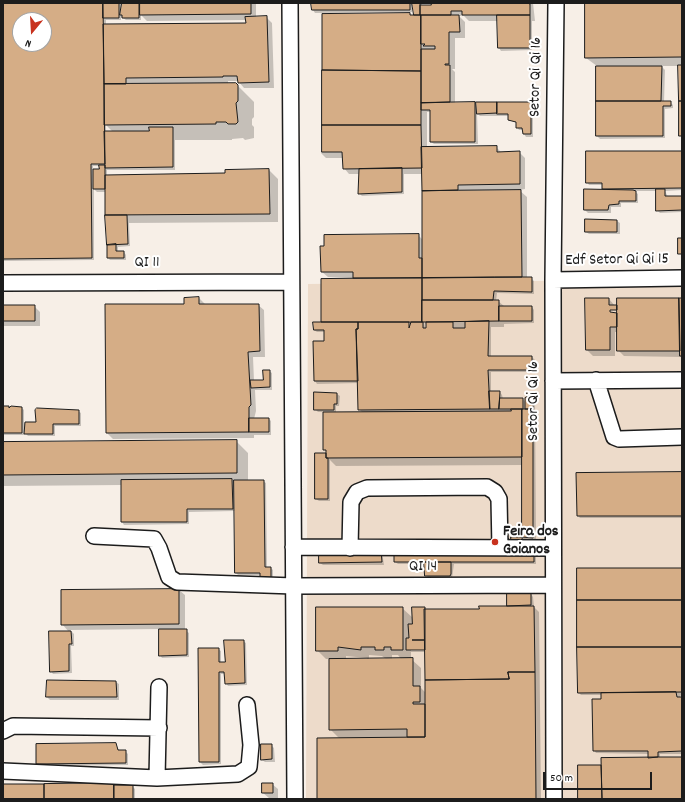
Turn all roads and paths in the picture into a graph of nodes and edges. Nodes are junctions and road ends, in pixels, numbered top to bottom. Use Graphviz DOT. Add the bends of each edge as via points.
graph roads {
  1 [pos="290,3"];
  2 [pos="556,3"];
  3 [pos="682,278"];
  4 [pos="553,280"];
  5 [pos="291,282"];
  6 [pos="3,283"];
  7 [pos="596,380"];
  8 [pos="682,380"];
  9 [pos="553,381"];
  10 [pos="682,438"];
  11 [pos="94,536"];
  12 [pos="294,548"];
  13 [pos="350,548"];
  14 [pos="500,548"];
  15 [pos="553,548"];
  16 [pos="553,585"];
  17 [pos="294,586"];
  18 [pos="159,687"];
  19 [pos="247,705"];
  20 [pos="158,728"];
  21 [pos="3,731"];
  22 [pos="3,771"];
  23 [pos="157,778"];
  24 [pos="295,799"];
  25 [pos="554,799"];
  1 -- 5 [label="street"];
  2 -- 4 [label="street, Setor Qi Qi 16"];
  3 -- 4 [label="street, Edf Setor Qi Qi 15"];
  4 -- 9 [label="street, Setor Qi Qi 16"];
  5 -- 6 [label="street, QI 11"];
  5 -- 12 [label="street"];
  7 -- 8 [label="street"];
  7 -- 9 [label="street"];
  7 -- 10 [label="street" via="614,437"];
  9 -- 15 [label="street, Setor Qi Qi 16"];
  11 -- 17 [label="street, QI 14" via="154,539 169,577 177,582"];
  12 -- 13 [label="street"];
  12 -- 17 [label="street"];
  13 -- 14 [label="street"];
  13 -- 14 [label="street" via="351,502 357,492 367,488 487,487 495,492 498,499"];
  14 -- 15 [label="street"];
  15 -- 16 [label="street, Setor Qi Qi 16"];
  16 -- 17 [label="street, QI 14"];
  16 -- 25 [label="street, Setor Qi Qi 16"];
  17 -- 24 [label="street"];
  18 -- 20 [label="street"];
  19 -- 23 [label="street" via="251,745 249,767 238,774"];
  20 -- 21 [label="street" via="13,726"];
  20 -- 23 [label="street"];
  22 -- 23 [label="street"];
}
